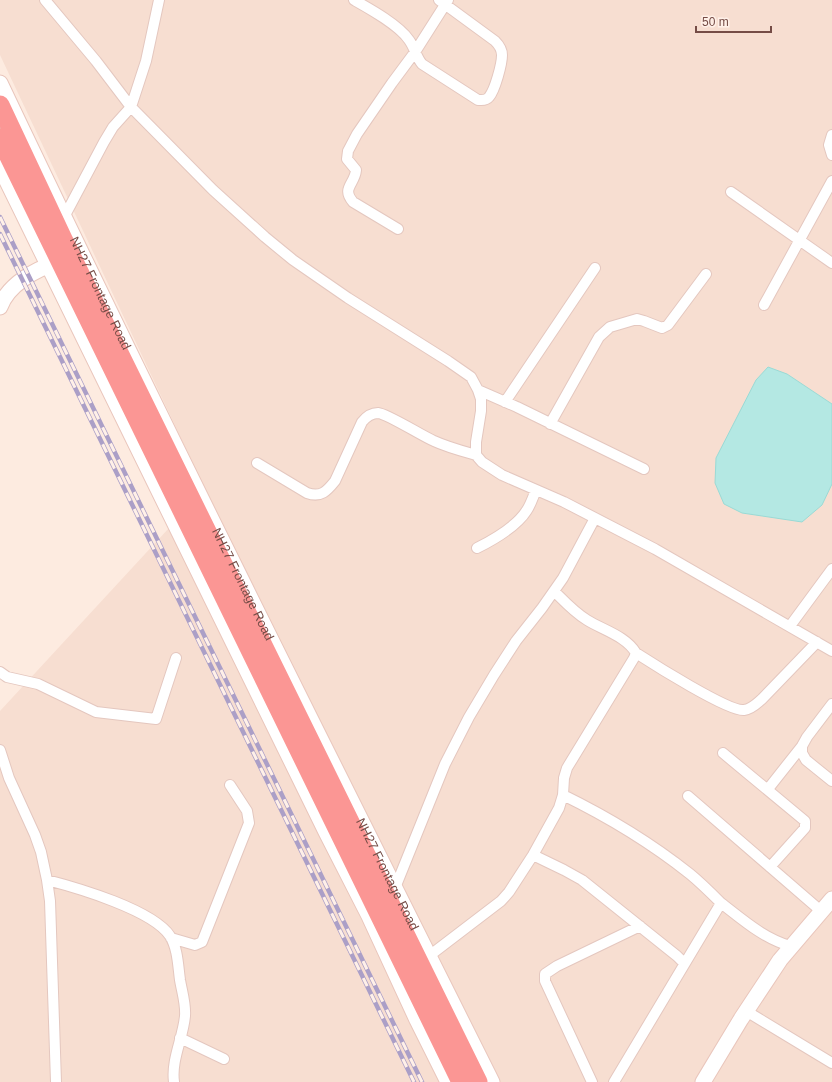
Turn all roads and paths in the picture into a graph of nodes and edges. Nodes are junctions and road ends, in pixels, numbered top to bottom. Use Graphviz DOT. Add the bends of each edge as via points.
graph roads {
  1 [pos="45,0"];
  2 [pos="159,0"];
  3 [pos="354,0"];
  4 [pos="444,2"];
  5 [pos="415,52"];
  6 [pos="0,83"];
  7 [pos="0,105"];
  8 [pos="131,107"];
  9 [pos="832,135"];
  10 [pos="0,138"];
  11 [pos="832,155"];
  12 [pos="0,167"];
  13 [pos="832,182"];
  14 [pos="731,192"];
  15 [pos="398,229"];
  16 [pos="59,232"];
  17 [pos="799,241"];
  18 [pos="54,263"];
  19 [pos="832,263"];
  20 [pos="595,268"];
  21 [pos="706,274"];
  22 [pos="764,305"];
  23 [pos="0,307"];
  24 [pos="478,390"];
  25 [pos="505,402"];
  26 [pos="550,424"];
  27 [pos="476,455"];
  28 [pos="257,463"];
  29 [pos="644,469"];
  30 [pos="536,490"];
  31 [pos="595,518"];
  32 [pos="477,548"];
  33 [pos="832,569"];
  34 [pos="554,591"];
  35 [pos="790,626"];
  36 [pos="817,642"];
  37 [pos="832,651"];
  38 [pos="636,653"];
  39 [pos="176,658"];
  40 [pos="0,672"];
  41 [pos="832,704"];
  42 [pos="802,746"];
  43 [pos="0,750"];
  44 [pos="722,753"];
  45 [pos="832,782"];
  46 [pos="230,785"];
  47 [pos="768,789"];
  48 [pos="563,795"];
  49 [pos="688,796"];
  50 [pos="533,855"];
  51 [pos="770,867"];
  52 [pos="48,880"];
  53 [pos="395,888"];
  54 [pos="832,899"];
  55 [pos="721,903"];
  56 [pos="821,911"];
  57 [pos="640,926"];
  58 [pos="171,938"];
  59 [pos="790,946"];
  60 [pos="429,956"];
  61 [pos="684,963"];
  62 [pos="746,1012"];
  63 [pos="180,1038"];
  64 [pos="224,1059"];
  65 [pos="832,1063"];
  66 [pos="56,1082"];
  67 [pos="174,1082"];
  68 [pos="448,1082"];
  69 [pos="461,1082"];
  70 [pos="478,1082"];
  71 [pos="492,1082"];
  72 [pos="592,1082"];
  73 [pos="614,1082"];
  74 [pos="703,1082"];
  1 -- 8 [label="street"];
  2 -- 8 [label="street" via="146,61"];
  3 -- 5 [label="street" via="403,32"];
  4 -- 5 [label="street"];
  4 -- 5 [label="street" via="501,48 501,63 489,97 478,100 422,64"];
  5 -- 15 [label="street" via="357,134 348,151 348,159 356,170 348,189 349,197"];
  6 -- 16 [label="street, NH27 Frontage Road"];
  7 -- 16 [label="highway"];
  8 -- 16 [label="street" via="104,142"];
  8 -- 24 [label="street" via="213,190 279,249 348,298 460,369 470,377"];
  9 -- 11 [label="street" via="829,145"];
  10 -- 16 [label="highway"];
  12 -- 18 [label="street"];
  13 -- 17 [label="street"];
  14 -- 17 [label="street"];
  16 -- 18 [label="highway"];
  16 -- 53 [label="street, NH27 Frontage Road"];
  16 -- 70 [label="highway"];
  17 -- 19 [label="street"];
  17 -- 22 [label="street"];
  18 -- 23 [label="street" via="22,280 8,292"];
  18 -- 68 [label="street"];
  18 -- 69 [label="highway"];
  20 -- 25 [label="street"];
  21 -- 26 [label="street" via="668,325 662,328 637,319 605,331"];
  24 -- 25 [label="street"];
  24 -- 27 [label="street" via="481,411"];
  25 -- 26 [label="street"];
  26 -- 29 [label="street"];
  27 -- 28 [label="street" via="436,442 378,413 368,416 362,422 335,481 322,493 314,496 307,493"];
  27 -- 30 [label="street" via="502,475"];
  30 -- 31 [label="street"];
  30 -- 32 [label="street" via="530,505 520,518 498,536"];
  31 -- 34 [label="street"];
  31 -- 35 [label="street" via="655,548"];
  33 -- 35 [label="street"];
  34 -- 38 [label="street" via="572,609 628,644"];
  34 -- 53 [label="street" via="516,641 469,717 445,764"];
  35 -- 36 [label="street"];
  36 -- 37 [label="street"];
  36 -- 38 [label="street" via="762,699 744,710 723,704"];
  38 -- 48 [label="street" via="566,768"];
  39 -- 40 [label="street" via="156,719 96,712 38,684"];
  41 -- 42 [label="street"];
  42 -- 45 [label="street" via="806,760"];
  42 -- 47 [label="street"];
  43 -- 52 [label="street" via="35,835"];
  44 -- 47 [label="street"];
  46 -- 58 [label="street" via="246,810 250,823 202,942 195,945"];
  47 -- 51 [label="street" via="805,821 805,828"];
  48 -- 50 [label="street" via="559,808"];
  48 -- 55 [label="street" via="605,817 656,849 692,875"];
  49 -- 51 [label="street"];
  50 -- 57 [label="street" via="582,880"];
  50 -- 60 [label="street" via="501,901"];
  51 -- 56 [label="street"];
  52 -- 58 [label="street" via="87,891 129,909 158,924"];
  52 -- 66 [label="street"];
  53 -- 60 [label="street, NH27 Frontage Road"];
  54 -- 56 [label="street"];
  55 -- 59 [label="street" via="764,935"];
  55 -- 61 [label="street"];
  56 -- 59 [label="street"];
  57 -- 61 [label="street"];
  57 -- 72 [label="street" via="545,974 545,981"];
  58 -- 63 [label="street" via="177,953 185,1010"];
  59 -- 62 [label="street"];
  60 -- 71 [label="street, NH27 Frontage Road"];
  61 -- 73 [label="street"];
  62 -- 65 [label="street"];
  62 -- 74 [label="street"];
  63 -- 64 [label="street"];
  63 -- 67 [label="street"];
}
